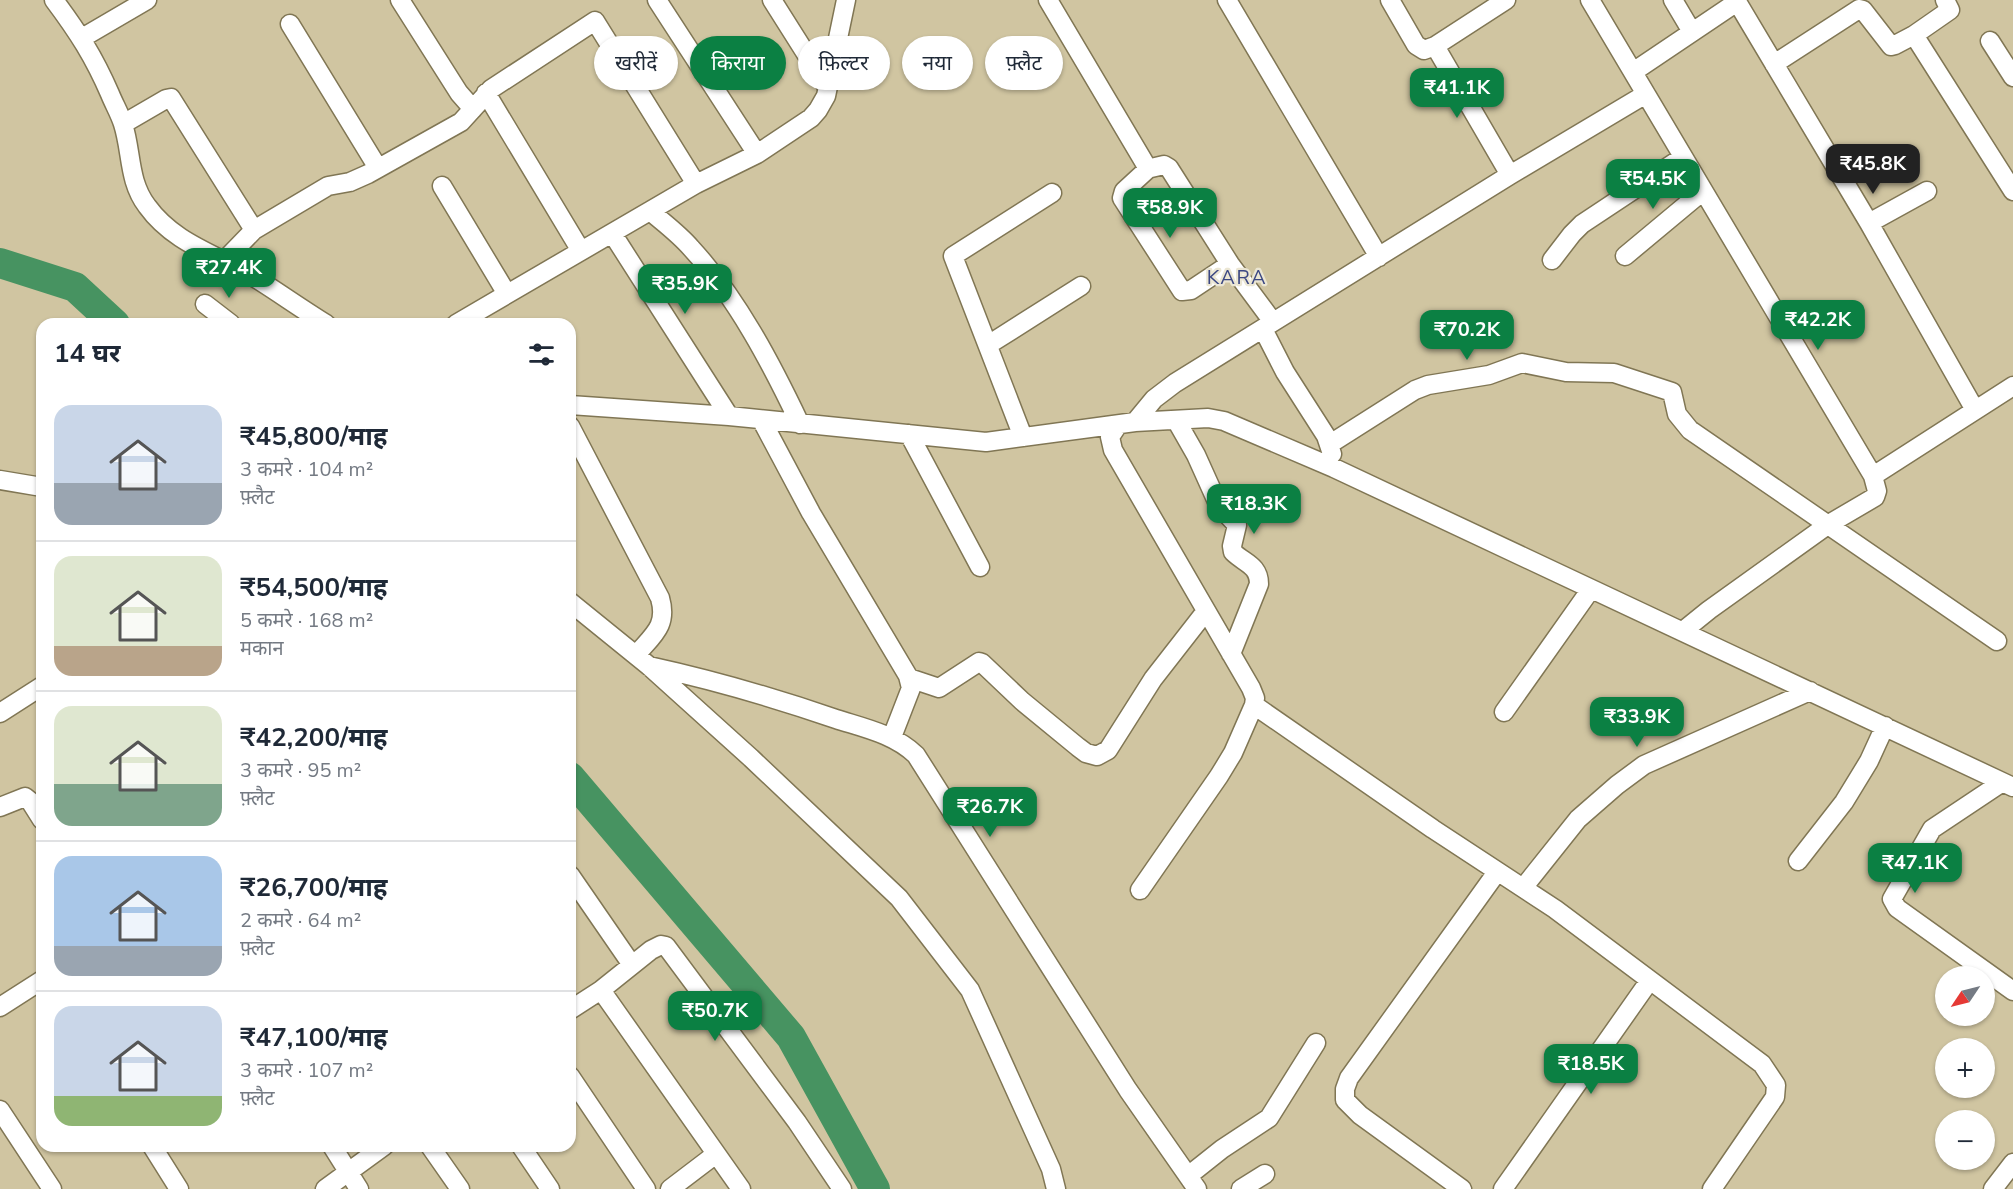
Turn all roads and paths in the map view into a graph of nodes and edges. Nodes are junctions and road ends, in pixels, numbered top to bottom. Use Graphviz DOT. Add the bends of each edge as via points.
graph roads {
  1 [pos="54,0"];
  2 [pos="147,0"];
  3 [pos="400,0"];
  4 [pos="657,0"];
  5 [pos="772,0"];
  6 [pos="846,0"];
  7 [pos="1048,0"];
  8 [pos="1227,0"];
  9 [pos="1390,0"];
  10 [pos="1506,0"];
  11 [pos="1590,0"];
  12 [pos="1674,0"];
  13 [pos="1945,0"];
  14 [pos="1737,1"];
  15 [pos="1856,5"];
  16 [pos="290,24"];
  17 [pos="1692,32"];
  18 [pos="1914,35"];
  19 [pos="838,36"];
  20 [pos="82,38"];
  21 [pos="798,41"];
  22 [pos="1990,41"];
  23 [pos="1435,46"];
  24 [pos="1774,64"];
  25 [pos="1633,72"];
  26 [pos="2013,77"];
  27 [pos="826,90"];
  28 [pos="486,93"];
  29 [pos="1646,94"];
  30 [pos="473,109"];
  31 [pos="123,124"];
  32 [pos="757,154"];
  33 [pos="1683,157"];
  34 [pos="378,168"];
  35 [pos="1149,168"];
  36 [pos="1510,175"];
  37 [pos="696,184"];
  38 [pos="442,186"];
  39 [pos="1703,191"];
  40 [pos="1927,191"];
  41 [pos="2013,191"];
  42 [pos="1052,193"];
  43 [pos="650,211"];
  44 [pos="1869,223"];
  45 [pos="254,230"];
  46 [pos="612,233"];
  47 [pos="581,251"];
  48 [pos="1379,256"];
  49 [pos="1625,256"];
  50 [pos="1552,260"];
  51 [pos="223,262"];
  52 [pos="1230,264"];
  53 [pos="1081,285"];
  54 [pos="507,294"];
  55 [pos="205,304"];
  56 [pos="223,318"];
  57 [pos="317,318"];
  58 [pos="466,318"];
  59 [pos="1268,326"];
  60 [pos="988,345"];
  61 [pos="2013,386"];
  62 [pos="576,405"];
  63 [pos="1976,410"];
  64 [pos="729,416"];
  65 [pos="1176,420"];
  66 [pos="762,421"];
  67 [pos="1127,423"];
  68 [pos="801,424"];
  69 [pos="909,434"];
  70 [pos="576,437"];
  71 [pos="1023,437"];
  72 [pos="1330,444"];
  73 [pos="1334,468"];
  74 [pos="1873,476"];
  75 [pos="0,480"];
  76 [pos="36,486"];
  77 [pos="1829,524"];
  78 [pos="980,567"];
  79 [pos="1591,589"];
  80 [pos="576,607"];
  81 [pos="1206,611"];
  82 [pos="1683,631"];
  83 [pos="1997,641"];
  84 [pos="1231,654"];
  85 [pos="643,661"];
  86 [pos="909,678"];
  87 [pos="36,690"];
  88 [pos="1810,691"];
  89 [pos="1254,705"];
  90 [pos="1504,712"];
  91 [pos="0,713"];
  92 [pos="1885,726"];
  93 [pos="892,737"];
  94 [pos="2007,785"];
  95 [pos="0,807"];
  96 [pos="36,810"];
  97 [pos="1798,861"];
  98 [pos="1497,872"];
  99 [pos="576,884"];
  100 [pos="1523,888"];
  101 [pos="1140,890"];
  102 [pos="632,965"];
  103 [pos="1650,980"];
  104 [pos="36,985"];
  105 [pos="601,990"];
  106 [pos="2013,991"];
  107 [pos="576,1006"];
  108 [pos="0,1007"];
  109 [pos="1316,1043"];
  110 [pos="576,1085"];
  111 [pos="0,1110"];
  112 [pos="156,1152"];
  113 [pos="336,1152"];
  114 [pos="376,1152"];
  115 [pos="434,1152"];
  116 [pos="525,1152"];
  117 [pos="716,1154"];
  118 [pos="2013,1163"];
  119 [pos="348,1173"];
  120 [pos="1265,1174"];
  121 [pos="1192,1182"];
  122 [pos="52,1189"];
  123 [pos="179,1189"];
  124 [pos="325,1189"];
  125 [pos="359,1189"];
  126 [pos="460,1189"];
  127 [pos="550,1189"];
  128 [pos="646,1189"];
  129 [pos="670,1189"];
  130 [pos="741,1189"];
  131 [pos="842,1189"];
  132 [pos="1056,1189"];
  133 [pos="1241,1189"];
  134 [pos="1462,1189"];
  135 [pos="1503,1189"];
  136 [pos="1712,1189"];
  137 [pos="1993,1189"];
  1 -- 20 [label="street"];
  2 -- 20 [label="street"];
  3 -- 30 [label="street"];
  4 -- 32 [label="street"];
  5 -- 21 [label="street"];
  6 -- 19 [label="street"];
  7 -- 35 [label="street"];
  8 -- 48 [label="street"];
  9 -- 23 [label="street" via="1419,49"];
  10 -- 23 [label="street"];
  11 -- 25 [label="street"];
  12 -- 17 [label="street"];
  13 -- 18 [label="street" via="1950,10"];
  14 -- 17 [label="street"];
  14 -- 24 [label="street"];
  15 -- 18 [label="street" via="1891,46"];
  15 -- 24 [label="street"];
  16 -- 34 [label="street"];
  17 -- 25 [label="street"];
  18 -- 41 [label="street"];
  20 -- 31 [label="street"];
  22 -- 26 [label="street"];
  23 -- 36 [label="street"];
  24 -- 44 [label="street"];
  25 -- 29 [label="street"];
  27 -- 32 [label="street" via="823,104 811,118"];
  28 -- 30 [label="street"];
  28 -- 37 [label="street" via="594,21"];
  28 -- 47 [label="street"];
  29 -- 33 [label="street"];
  29 -- 36 [label="street"];
  30 -- 34 [label="street" via="456,125"];
  31 -- 45 [label="street" via="171,98"];
  31 -- 51 [label="street" via="137,191 147,206 180,239"];
  32 -- 37 [label="street"];
  33 -- 39 [label="street"];
  33 -- 50 [label="street" via="1582,224"];
  34 -- 45 [label="street" via="350,182 328,186"];
  35 -- 52 [label="street" via="1169,168"];
  35 -- 52 [label="street" via="1124,191 1122,198 1182,291 1191,290"];
  36 -- 48 [label="street"];
  37 -- 43 [label="street"];
  38 -- 54 [label="street"];
  39 -- 49 [label="street"];
  39 -- 74 [label="street"];
  40 -- 44 [label="street"];
  42 -- 60 [label="street" via="954,254"];
  43 -- 46 [label="street"];
  43 -- 68 [label="street" via="693,249 725,292 772,366"];
  44 -- 63 [label="street"];
  45 -- 51 [label="street"];
  46 -- 47 [label="street"];
  46 -- 64 [label="street"];
  47 -- 54 [label="street"];
  48 -- 59 [label="street"];
  51 -- 57 [label="street"];
  52 -- 59 [label="street"];
  53 -- 60 [label="street"];
  54 -- 58 [label="street"];
  55 -- 56 [label="street"];
  59 -- 67 [label="street" via="1158,395"];
  59 -- 72 [label="street" via="1286,372"];
  60 -- 71 [label="street"];
  61 -- 63 [label="street"];
  62 -- 64 [label="street"];
  63 -- 74 [label="street"];
  64 -- 66 [label="street"];
  65 -- 67 [label="street"];
  65 -- 73 [label="street" via="1224,421"];
  65 -- 84 [label="street" via="1219,507 1237,525 1233,552 1252,566 1259,578"];
  66 -- 68 [label="street"];
  66 -- 86 [label="street" via="811,513"];
  67 -- 71 [label="street"];
  67 -- 81 [label="street" via="1110,437 1113,450"];
  68 -- 69 [label="street"];
  69 -- 71 [label="street" via="980,441"];
  69 -- 78 [label="street"];
  70 -- 85 [label="street" via="660,598 663,619"];
  72 -- 73 [label="street"];
  72 -- 77 [label="street" via="1428,385 1485,376 1522,363 1570,372 1614,373 1671,392 1677,414 1690,430"];
  73 -- 79 [label="street"];
  74 -- 77 [label="street" via="1875,497"];
  75 -- 76 [label="street"];
  77 -- 82 [label="street"];
  77 -- 83 [label="street"];
  79 -- 82 [label="street"];
  79 -- 90 [label="street"];
  80 -- 85 [label="street"];
  81 -- 84 [label="street"];
  81 -- 86 [label="street" via="1153,679 1108,750 1100,755 1078,747 982,663 939,688"];
  82 -- 88 [label="street"];
  84 -- 89 [label="street" via="1253,692"];
  85 -- 93 [label="street"];
  85 -- 132 [label="street" via="899,898 928,935 970,990 1051,1169"];
  86 -- 93 [label="street" via="910,688"];
  87 -- 91 [label="street"];
  88 -- 92 [label="street"];
  88 -- 100 [label="street" via="1644,765 1578,819"];
  89 -- 98 [label="street"];
  89 -- 101 [label="street" via="1225,766"];
  92 -- 94 [label="street"];
  92 -- 97 [label="street" via="1845,802"];
  93 -- 121 [label="street" via="922,763 1128,1089"];
  94 -- 106 [label="street" via="1932,829 1892,899 1902,912"];
  95 -- 96 [label="street" via="25,797"];
  98 -- 100 [label="street"];
  98 -- 134 [label="street" via="1349,1078 1345,1089 1345,1100 1360,1115"];
  99 -- 102 [label="street"];
  100 -- 103 [label="street"];
  102 -- 105 [label="street"];
  102 -- 131 [label="street" via="651,950 666,946"];
  103 -- 135 [label="street"];
  103 -- 136 [label="street" via="1756,1058 1776,1084 1771,1104"];
  104 -- 108 [label="street"];
  105 -- 107 [label="street"];
  105 -- 117 [label="street"];
  109 -- 121 [label="street" via="1269,1118 1222,1149"];
  110 -- 128 [label="street"];
  111 -- 122 [label="street"];
  112 -- 123 [label="street"];
  113 -- 119 [label="street"];
  114 -- 119 [label="street"];
  115 -- 126 [label="street"];
  116 -- 127 [label="street"];
  117 -- 129 [label="street"];
  117 -- 130 [label="street"];
  118 -- 137 [label="street"];
  119 -- 124 [label="street"];
  119 -- 125 [label="street"];
  120 -- 133 [label="street"];
}
